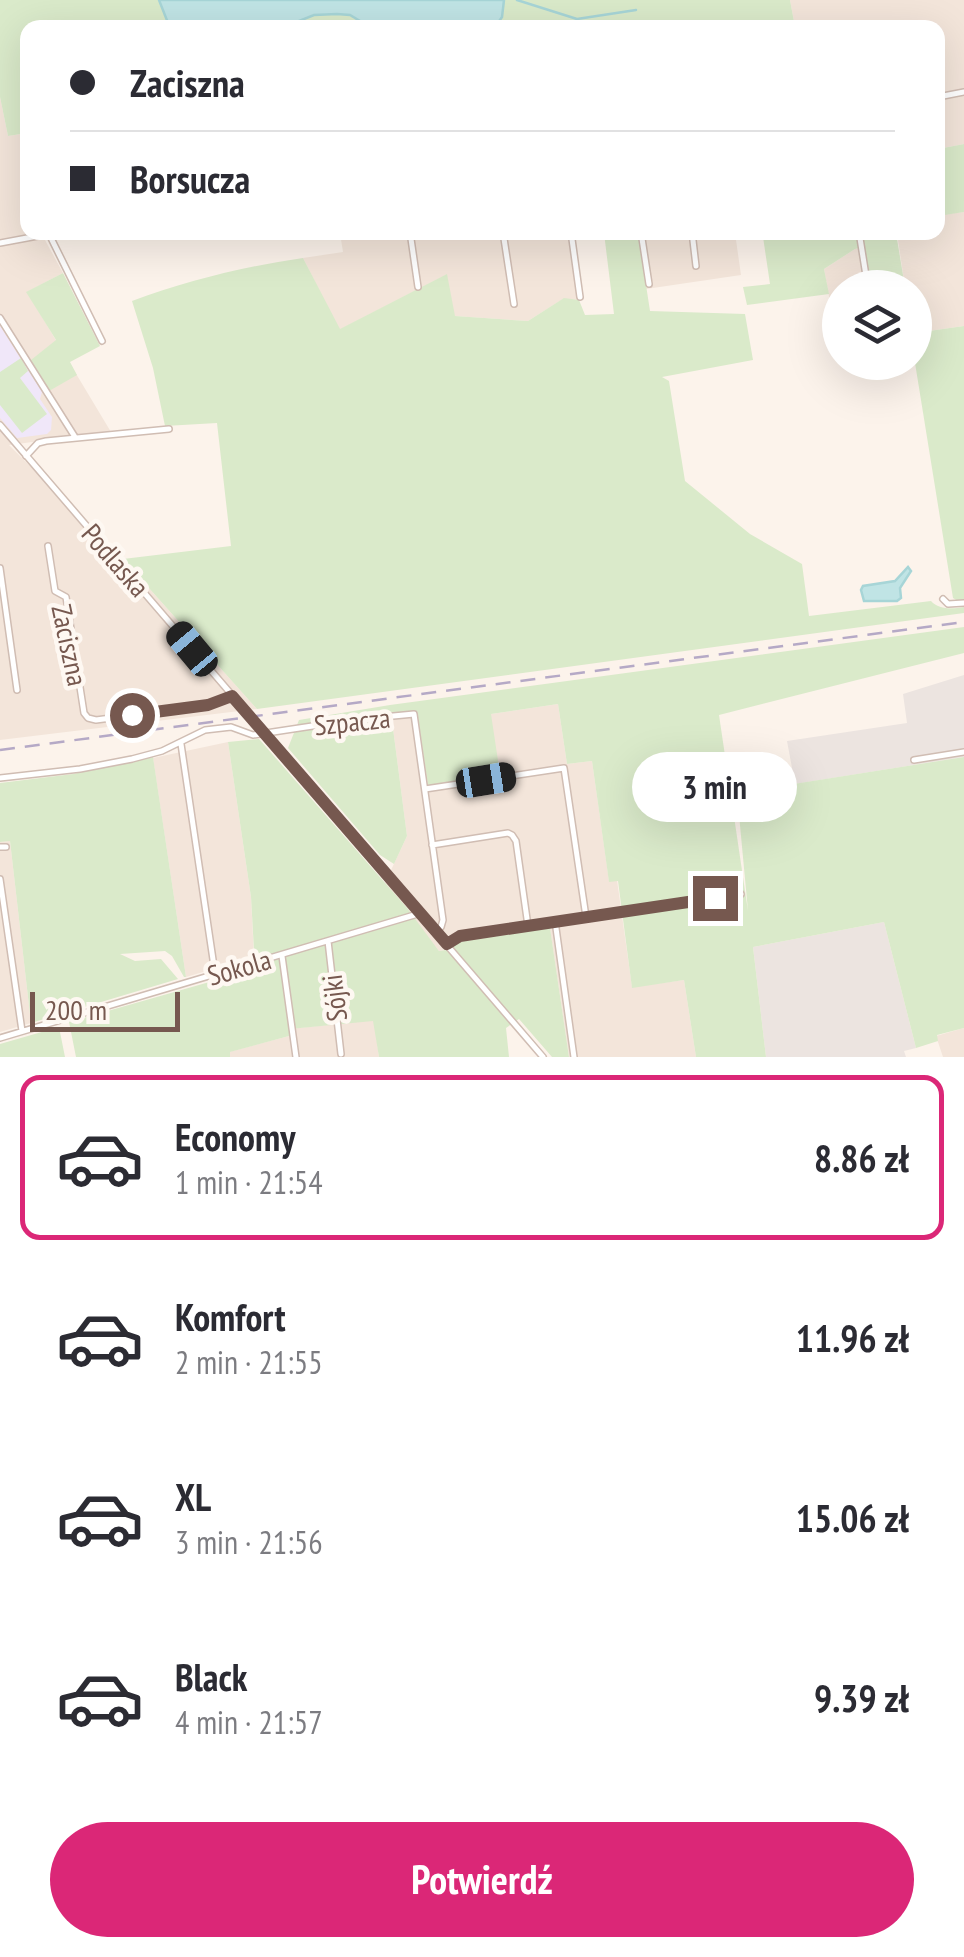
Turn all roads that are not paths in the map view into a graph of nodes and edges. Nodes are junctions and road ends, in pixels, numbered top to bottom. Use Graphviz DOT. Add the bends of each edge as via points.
graph roads {
  1 [pos="51,240"];
  2 [pos="411,240"];
  3 [pos="504,240"];
  4 [pos="571,240"];
  5 [pos="643,240"];
  6 [pos="693,240"];
  7 [pos="860,240"];
  8 [pos="696,266"];
  9 [pos="865,270"];
  10 [pos="650,284"];
  11 [pos="418,287"];
  12 [pos="580,296"];
  13 [pos="514,304"];
  14 [pos="0,318"];
  15 [pos="102,342"];
  16 [pos="0,425"];
  17 [pos="168,430"];
  18 [pos="75,437"];
  19 [pos="26,456"];
  20 [pos="48,546"];
  21 [pos="0,568"];
  22 [pos="943,599"];
  23 [pos="964,603"];
  24 [pos="18,690"];
  25 [pos="232,696"];
  26 [pos="263,732"];
  27 [pos="181,743"];
  28 [pos="964,752"];
  29 [pos="914,760"];
  30 [pos="0,778"];
  31 [pos="425,788"];
  32 [pos="432,844"];
  33 [pos="0,879"];
  34 [pos="741,894"];
  35 [pos="420,913"];
  36 [pos="586,917"];
  37 [pos="555,922"];
  38 [pos="528,926"];
  39 [pos="437,931"];
  40 [pos="328,941"];
  41 [pos="447,944"];
  42 [pos="282,955"];
  43 [pos="215,974"];
  44 [pos="22,1031"];
  45 [pos="0,1038"];
  46 [pos="341,1054"];
  47 [pos="296,1057"];
  48 [pos="543,1057"];
  49 [pos="574,1057"];
  1 -- 15 [label="street"];
  2 -- 11 [label="street"];
  3 -- 13 [label="street"];
  4 -- 12 [label="street"];
  5 -- 10 [label="street"];
  6 -- 8 [label="street"];
  7 -- 9 [label="street"];
  14 -- 18 [label="street"];
  16 -- 19 [label="street, Podlaska"];
  17 -- 18 [label="street"];
  18 -- 19 [label="street" via="38,443"];
  19 -- 25 [label="street, Podlaska"];
  20 -- 25 [label="street, Zaciszna" via="56,591 66,596 88,718 208,705"];
  21 -- 24 [label="street"];
  22 -- 23 [label="street"];
  25 -- 26 [label="street, Podlaska"];
  26 -- 27 [label="street, Szpacza" via="204,730"];
  26 -- 31 [label="street, Szpacza" via="414,714"];
  26 -- 35 [label="street, Podlaska"];
  27 -- 30 [label="street, Szpacza" via="97,766"];
  27 -- 43 [label="street"];
  28 -- 29 [label="street"];
  31 -- 32 [label="street"];
  31 -- 36 [label="street" via="564,768"];
  32 -- 38 [label="street" via="512,835"];
  32 -- 39 [label="street" via="443,920"];
  33 -- 44 [label="street"];
  34 -- 36 [label="street"];
  35 -- 39 [label="street, Podlaska"];
  35 -- 40 [label="street, Sokola"];
  36 -- 37 [label="street"];
  37 -- 38 [label="street"];
  37 -- 49 [label="street"];
  38 -- 41 [label="street"];
  39 -- 41 [label="street, Podlaska"];
  40 -- 42 [label="street, Sokola"];
  40 -- 46 [label="street, Sójki"];
  41 -- 48 [label="street, Podlaska"];
  42 -- 43 [label="street, Sokola"];
  42 -- 47 [label="street"];
  43 -- 44 [label="street, Sokola"];
  44 -- 45 [label="street, Sokola"];
}
